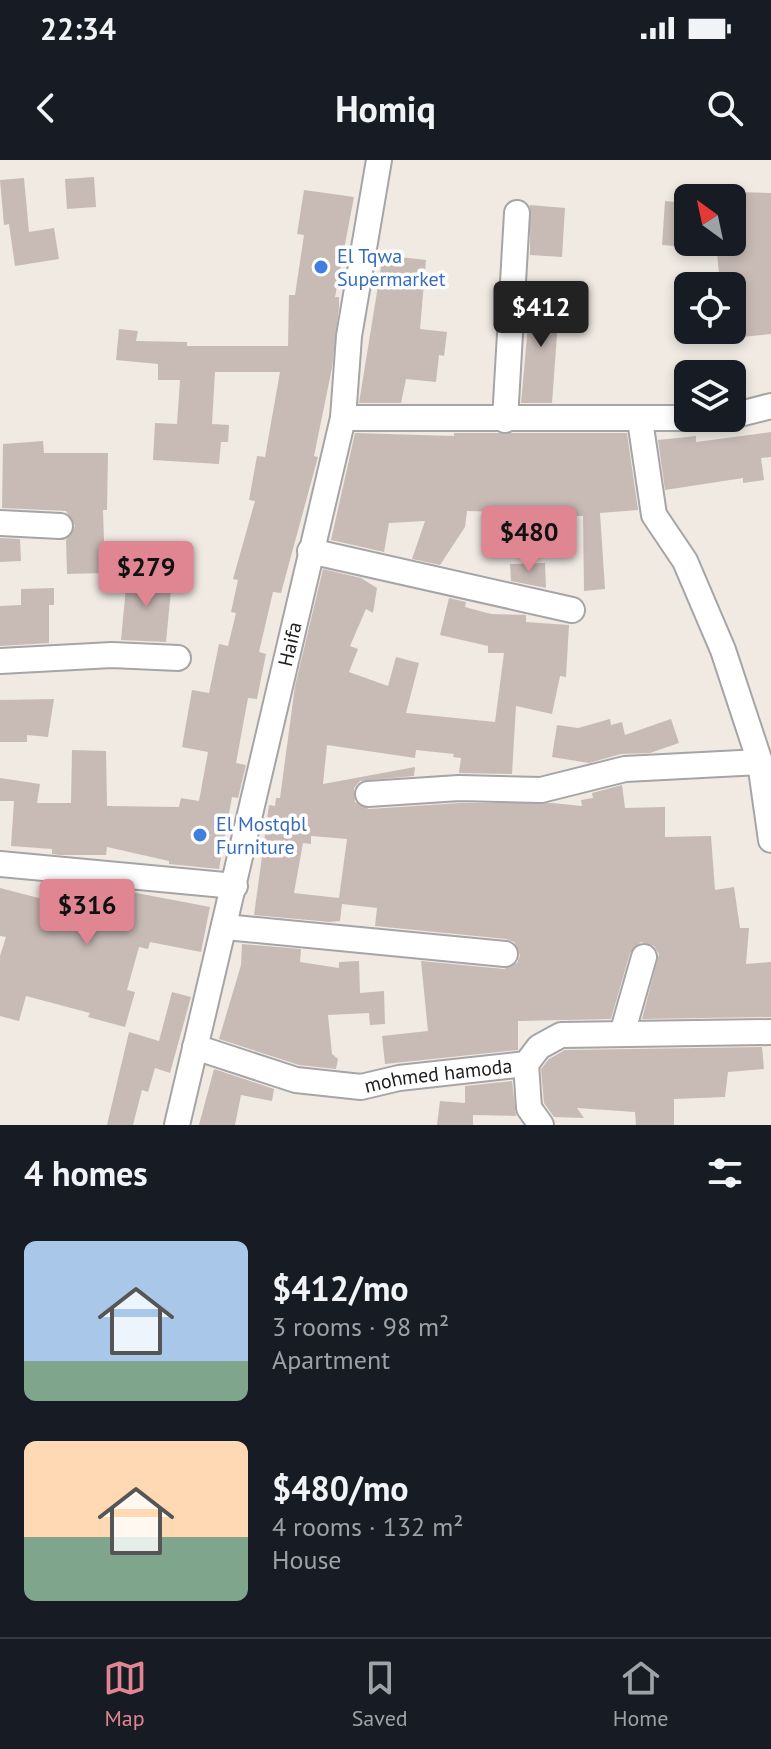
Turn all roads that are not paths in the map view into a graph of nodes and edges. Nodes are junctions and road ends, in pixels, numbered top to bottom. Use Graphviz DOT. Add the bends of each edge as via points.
graph roads {
  1 [pos="379,160"];
  2 [pos="517,213"];
  3 [pos="771,406"];
  4 [pos="746,412"];
  5 [pos="343,418"];
  6 [pos="674,419"];
  7 [pos="505,420"];
  8 [pos="640,420"];
  9 [pos="0,523"];
  10 [pos="60,526"];
  11 [pos="310,551"];
  12 [pos="572,610"];
  13 [pos="178,658"];
  14 [pos="0,661"];
  15 [pos="760,762"];
  16 [pos="368,794"];
  17 [pos="771,840"];
  18 [pos="0,864"];
  19 [pos="235,886"];
  20 [pos="225,927"];
  21 [pos="505,954"];
  22 [pos="644,957"];
  23 [pos="771,1032"];
  24 [pos="622,1034"];
  25 [pos="195,1047"];
  26 [pos="526,1064"];
  27 [pos="177,1125"];
  28 [pos="541,1125"];
  1 -- 5 [label="street, Haifa" via="349,336"];
  2 -- 7 [label="street"];
  3 -- 4 [label="street"];
  5 -- 7 [label="street"];
  5 -- 11 [label="street, Haifa"];
  6 -- 8 [label="street"];
  7 -- 8 [label="street"];
  8 -- 15 [label="street" via="654,515 685,561 723,650"];
  9 -- 10 [label="street"];
  11 -- 12 [label="street"];
  11 -- 19 [label="street, Haifa"];
  13 -- 14 [label="street" via="112,655"];
  15 -- 16 [label="street" via="625,769 541,790"];
  15 -- 17 [label="street"];
  18 -- 19 [label="street"];
  19 -- 20 [label="street, Haifa"];
  20 -- 21 [label="street"];
  20 -- 25 [label="street, Haifa"];
  22 -- 24 [label="street"];
  23 -- 24 [label="street, mohmed hamoda"];
  24 -- 26 [label="street, mohmed hamoda" via="561,1035 539,1047"];
  25 -- 26 [label="street, mohmed hamoda" via="296,1080 361,1087"];
  25 -- 27 [label="street, Haifa"];
  26 -- 28 [label="street" via="529,1108"];
}
